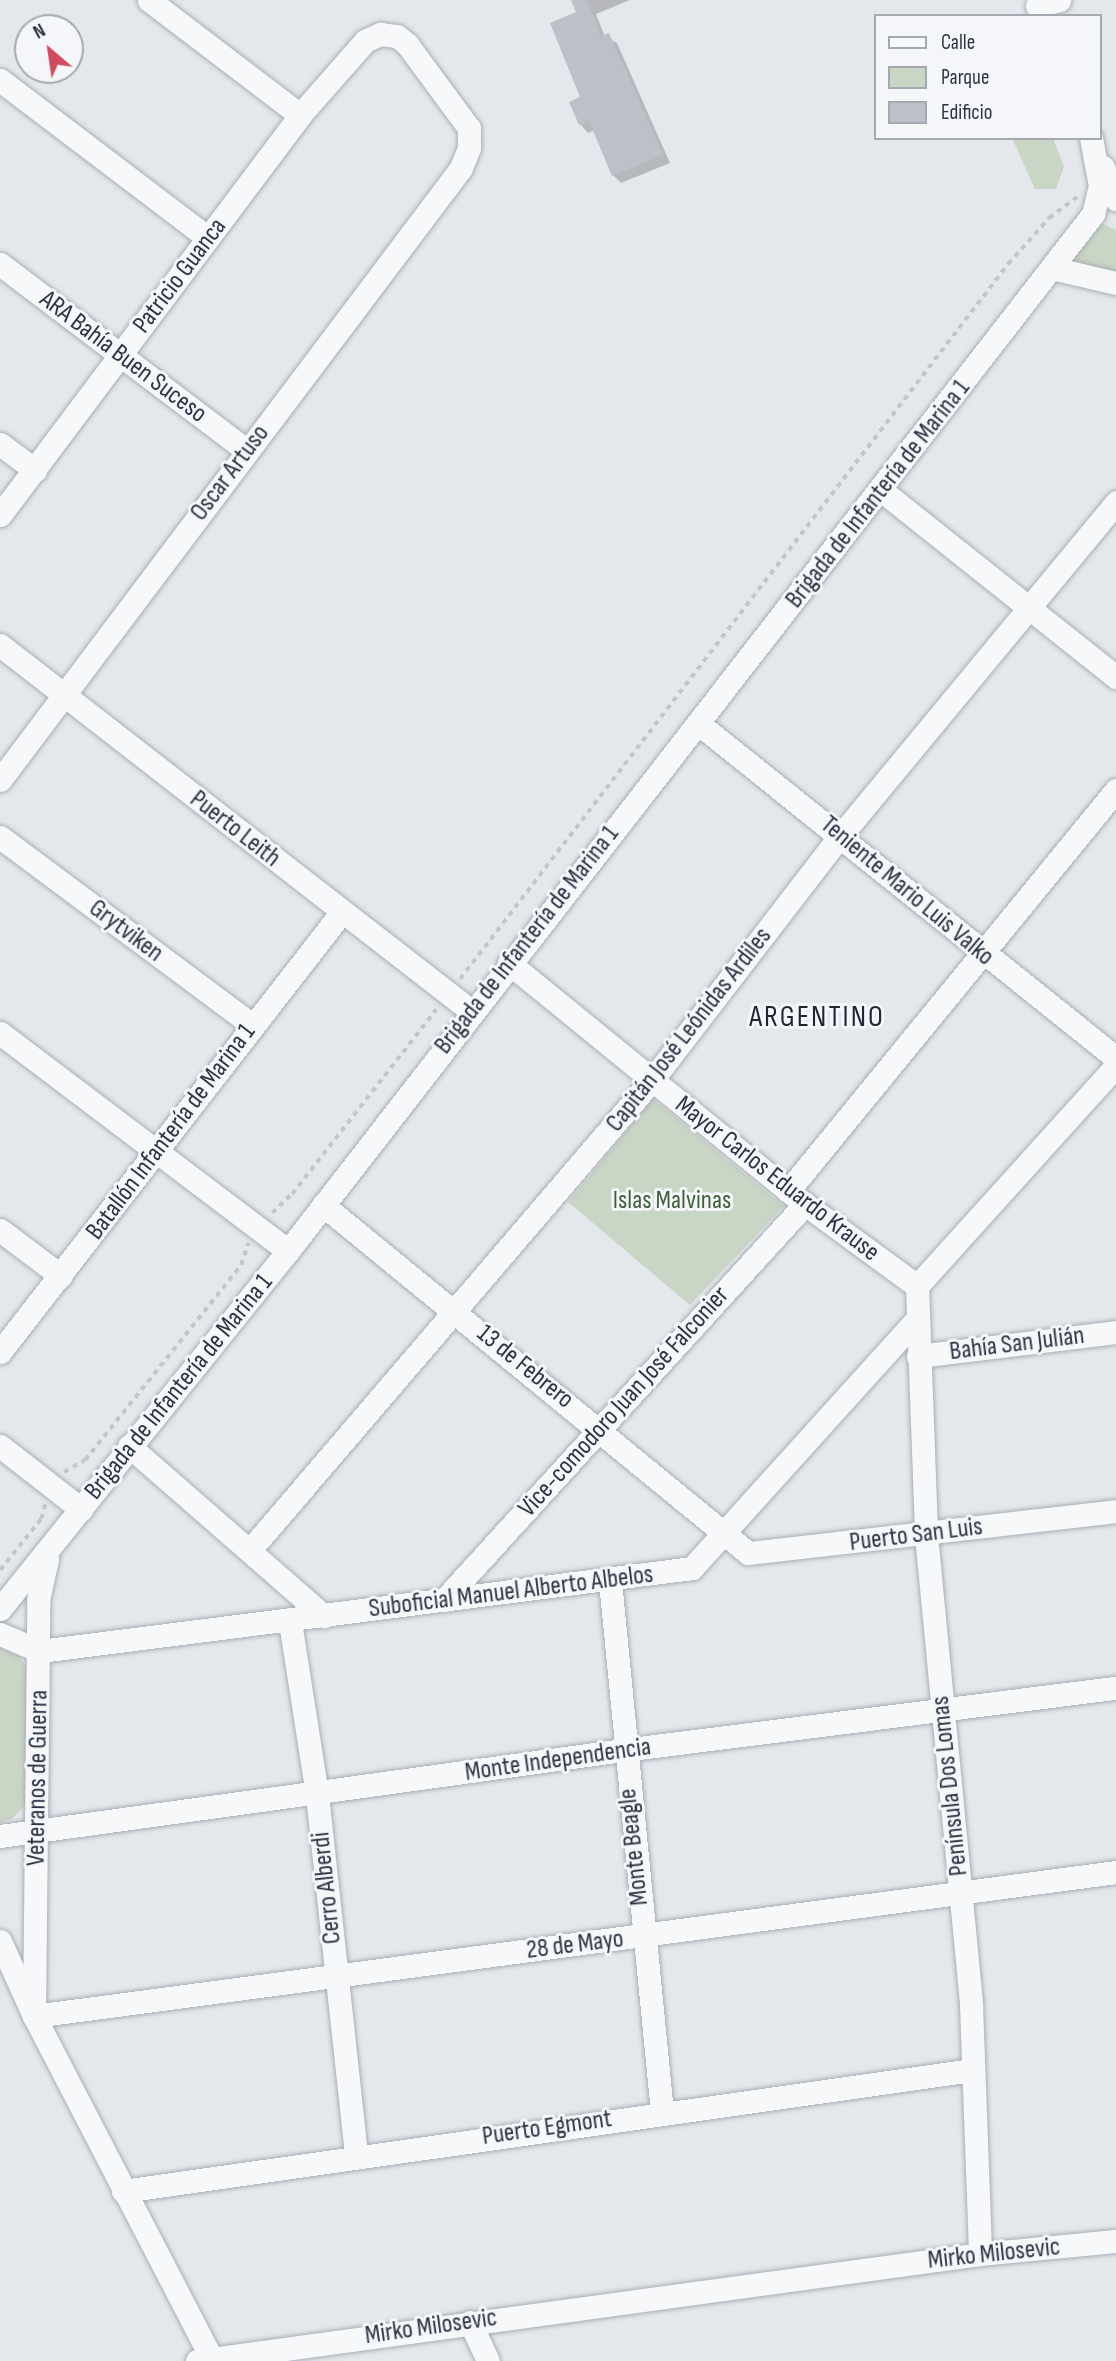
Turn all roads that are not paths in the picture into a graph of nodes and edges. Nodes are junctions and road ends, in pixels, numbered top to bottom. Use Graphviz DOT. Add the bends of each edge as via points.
graph roads {
  1 [pos="149,0"];
  2 [pos="0,80"];
  3 [pos="300,115"];
  4 [pos="1102,145"];
  5 [pos="461,168"];
  6 [pos="1116,200"];
  7 [pos="208,238"];
  8 [pos="0,264"];
  9 [pos="1052,268"];
  10 [pos="1116,283"];
  11 [pos="120,355"];
  12 [pos="0,444"];
  13 [pos="247,451"];
  14 [pos="35,470"];
  15 [pos="882,491"];
  16 [pos="1116,502"];
  17 [pos="0,515"];
  18 [pos="1030,609"];
  19 [pos="0,645"];
  20 [pos="1116,677"];
  21 [pos="64,696"];
  22 [pos="699,723"];
  23 [pos="0,780"];
  24 [pos="1116,790"];
  25 [pos="841,835"];
  26 [pos="0,837"];
  27 [pos="341,913"];
  28 [pos="983,955"];
  29 [pos="509,963"];
  30 [pos="471,1012"];
  31 [pos="252,1025"];
  32 [pos="0,1033"];
  33 [pos="1116,1058"];
  34 [pos="1116,1066"];
  35 [pos="652,1080"];
  36 [pos="157,1152"];
  37 [pos="796,1198"];
  38 [pos="323,1205"];
  39 [pos="0,1230"];
  40 [pos="288,1251"];
  41 [pos="61,1276"];
  42 [pos="917,1286"];
  43 [pos="456,1312"];
  44 [pos="917,1319"];
  45 [pos="1116,1332"];
  46 [pos="0,1352"];
  47 [pos="918,1356"];
  48 [pos="600,1428"];
  49 [pos="0,1446"];
  50 [pos="129,1446"];
  51 [pos="81,1509"];
  52 [pos="1116,1511"];
  53 [pos="722,1535"];
  54 [pos="926,1535"];
  55 [pos="54,1543"];
  56 [pos="250,1549"];
  57 [pos="610,1581"];
  58 [pos="443,1600"];
  59 [pos="0,1609"];
  60 [pos="324,1616"];
  61 [pos="290,1622"];
  62 [pos="0,1634"];
  63 [pos="40,1651"];
  64 [pos="1116,1688"];
  65 [pos="941,1708"];
  66 [pos="623,1750"];
  67 [pos="317,1795"];
  68 [pos="37,1831"];
  69 [pos="0,1836"];
  70 [pos="1116,1872"];
  71 [pos="961,1893"];
  72 [pos="643,1937"];
  73 [pos="0,1941"];
  74 [pos="336,1973"];
  75 [pos="34,2016"];
  76 [pos="972,2070"];
  77 [pos="662,2112"];
  78 [pos="356,2155"];
  79 [pos="124,2191"];
  80 [pos="1116,2241"];
  81 [pos="980,2254"];
  82 [pos="470,2322"];
  83 [pos="207,2360"];
  84 [pos="488,2361"];
  1 -- 3 [label="street"];
  2 -- 7 [label="street"];
  3 -- 5 [label="street, Patricio Guanca" via="366,41 380,34 397,36 469,128 469,148"];
  3 -- 7 [label="street, Patricio Guanca"];
  4 -- 6 [label="street"];
  4 -- 9 [label="street, Brigada de Infantería de Marina 1" via="1093,214"];
  5 -- 13 [label="street, Oscar Artuso"];
  7 -- 11 [label="street, Patricio Guanca"];
  8 -- 11 [label="street, ARA Bahía Buen Suceso"];
  9 -- 10 [label="street"];
  9 -- 15 [label="street, Brigada de Infantería de Marina 1"];
  11 -- 13 [label="street, ARA Bahía Buen Suceso"];
  11 -- 14 [label="street, Patricio Guanca"];
  12 -- 14 [label="street"];
  13 -- 21 [label="street, Oscar Artuso"];
  14 -- 17 [label="street, Patricio Guanca"];
  15 -- 18 [label="street"];
  15 -- 22 [label="street, Brigada de Infantería de Marina 1"];
  16 -- 18 [label="street, Capitán José Leónidas Ardiles"];
  18 -- 20 [label="street"];
  18 -- 25 [label="street, Capitán José Leónidas Ardiles"];
  19 -- 21 [label="street, Puerto Leith"];
  21 -- 23 [label="street, Oscar Artuso"];
  21 -- 27 [label="street, Puerto Leith"];
  22 -- 25 [label="street, Teniente Mario Luis Valko"];
  22 -- 29 [label="street, Brigada de Infantería de Marina 1"];
  24 -- 28 [label="street, Vice-comodoro Juan José Falconier"];
  25 -- 28 [label="street, Teniente Mario Luis Valko"];
  25 -- 35 [label="street, Capitán José Leónidas Ardiles"];
  26 -- 31 [label="street, Grytviken"];
  27 -- 30 [label="street, Puerto Leith"];
  27 -- 31 [label="street, Batallón Infantería de Marina 1"];
  28 -- 33 [label="street, Teniente Mario Luis Valko"];
  28 -- 37 [label="street, Vice-comodoro Juan José Falconier"];
  29 -- 30 [label="street, Brigada de Infantería de Marina 1"];
  29 -- 35 [label="street, Mayor Carlos Eduardo Krause"];
  30 -- 38 [label="street, Brigada de Infantería de Marina 1"];
  31 -- 36 [label="street, Batallón Infantería de Marina 1"];
  32 -- 36 [label="street"];
  34 -- 42 [label="street"];
  35 -- 37 [label="street, Mayor Carlos Eduardo Krause"];
  35 -- 43 [label="street, Capitán José Leónidas Ardiles"];
  36 -- 40 [label="street"];
  36 -- 41 [label="street, Batallón Infantería de Marina 1"];
  37 -- 42 [label="street, Mayor Carlos Eduardo Krause"];
  37 -- 48 [label="street, Vice-comodoro Juan José Falconier"];
  38 -- 40 [label="street, Brigada de Infantería de Marina 1"];
  38 -- 43 [label="street, 13 de Febrero"];
  39 -- 41 [label="street"];
  40 -- 50 [label="street, Brigada de Infantería de Marina 1"];
  41 -- 46 [label="street, Batallón Infantería de Marina 1"];
  42 -- 44 [label="street, Península Dos Lomas"];
  43 -- 48 [label="street, 13 de Febrero"];
  43 -- 56 [label="street, Capitán José Leónidas Ardiles"];
  44 -- 47 [label="street, Península Dos Lomas"];
  44 -- 53 [label="street, Suboficial Manuel Alberto Albelos"];
  45 -- 47 [label="street, Bahía San Julián"];
  47 -- 54 [label="street, Península Dos Lomas"];
  48 -- 53 [label="street, 13 de Febrero"];
  48 -- 58 [label="street, Vice-comodoro Juan José Falconier"];
  49 -- 51 [label="street"];
  50 -- 51 [label="street, Brigada de Infantería de Marina 1"];
  50 -- 56 [label="street"];
  51 -- 55 [label="street, Brigada de Infantería de Marina 1"];
  52 -- 54 [label="street, Puerto San Luis"];
  53 -- 54 [label="street, Puerto San Luis" via="758,1554"];
  53 -- 57 [label="street, Suboficial Manuel Alberto Albelos" via="692,1568"];
  54 -- 65 [label="street, Península Dos Lomas"];
  55 -- 59 [label="street, Brigada de Infantería de Marina 1"];
  55 -- 63 [label="street, Veteranos de Guerra" via="39,1580"];
  56 -- 60 [label="street"];
  57 -- 58 [label="street, Suboficial Manuel Alberto Albelos"];
  57 -- 66 [label="street, Monte Beagle"];
  58 -- 60 [label="street, Suboficial Manuel Alberto Albelos"];
  60 -- 61 [label="street, Suboficial Manuel Alberto Albelos"];
  61 -- 63 [label="street, Suboficial Manuel Alberto Albelos"];
  61 -- 67 [label="street, Cerro Alberdi"];
  62 -- 63 [label="street, Suboficial Manuel Alberto Albelos"];
  63 -- 68 [label="street, Veteranos de Guerra"];
  64 -- 65 [label="street, Monte Independencia"];
  65 -- 66 [label="street, Monte Independencia"];
  65 -- 71 [label="street, Península Dos Lomas"];
  66 -- 67 [label="street, Monte Independencia"];
  66 -- 72 [label="street, Monte Beagle"];
  67 -- 68 [label="street, Monte Independencia"];
  67 -- 74 [label="street, Cerro Alberdi"];
  68 -- 69 [label="street, Monte Independencia"];
  68 -- 75 [label="street, Veteranos de Guerra"];
  70 -- 71 [label="street, 28 de Mayo"];
  71 -- 72 [label="street, 28 de Mayo"];
  71 -- 76 [label="street, Península Dos Lomas"];
  72 -- 74 [label="street, 28 de Mayo"];
  72 -- 77 [label="street, Monte Beagle"];
  73 -- 75 [label="street, Mirko Milosevic"];
  74 -- 75 [label="street, 28 de Mayo"];
  74 -- 78 [label="street, Cerro Alberdi"];
  75 -- 79 [label="street, Mirko Milosevic"];
  76 -- 77 [label="street, Puerto Egmont"];
  76 -- 81 [label="street, Península Dos Lomas"];
  77 -- 78 [label="street, Puerto Egmont"];
  78 -- 79 [label="street, Puerto Egmont"];
  79 -- 83 [label="street, Mirko Milosevic"];
  80 -- 81 [label="street, Mirko Milosevic"];
  81 -- 82 [label="street, Mirko Milosevic"];
  82 -- 83 [label="street, Mirko Milosevic"];
  82 -- 84 [label="street"];
}
